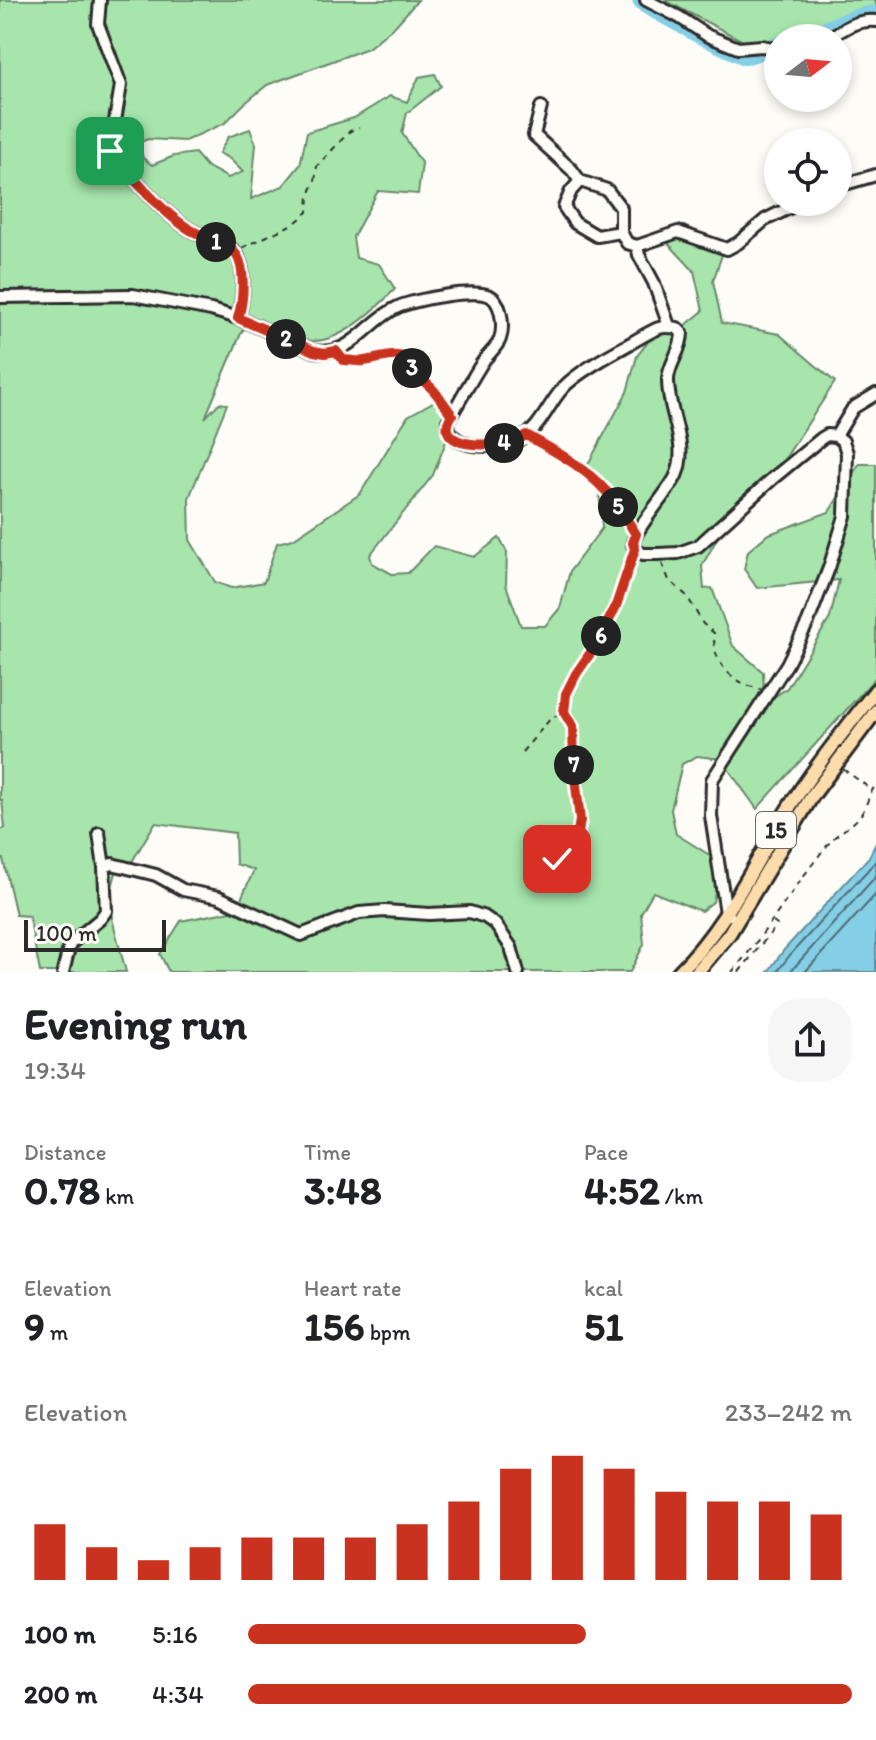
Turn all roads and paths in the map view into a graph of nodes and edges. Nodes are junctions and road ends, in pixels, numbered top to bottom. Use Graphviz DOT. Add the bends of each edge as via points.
graph roads {
  1 [pos="100,0"];
  2 [pos="646,0"];
  3 [pos="876,21"];
  4 [pos="852,25"];
  5 [pos="764,46"];
  6 [pos="541,107"];
  7 [pos="359,128"];
  8 [pos="876,175"];
  9 [pos="580,181"];
  10 [pos="852,182"];
  11 [pos="773,216"];
  12 [pos="621,232"];
  13 [pos="637,246"];
  14 [pos="234,252"];
  15 [pos="0,297"];
  16 [pos="238,318"];
  17 [pos="669,326"];
  18 [pos="336,351"];
  19 [pos="876,394"];
  20 [pos="452,415"];
  21 [pos="526,435"];
  22 [pos="836,436"];
  23 [pos="636,534"];
  24 [pos="635,549"];
  25 [pos="658,554"];
  26 [pos="876,690"];
  27 [pos="770,691"];
  28 [pos="876,711"];
  29 [pos="564,712"];
  30 [pos="522,752"];
  31 [pos="835,764"];
  32 [pos="876,785"];
  33 [pos="872,789"];
  34 [pos="99,833"];
  35 [pos="544,851"];
  36 [pos="104,867"];
  37 [pos="731,917"];
  38 [pos="772,921"];
  39 [pos="63,972"];
  40 [pos="518,972"];
  41 [pos="679,972"];
  42 [pos="697,972"];
  43 [pos="732,972"];
  44 [pos="739,972"];
  1 -- 14 [label="street" via="98,24 121,85 110,151 114,160 190,230"];
  2 -- 5 [label="street" via="738,48"];
  3 -- 4 [label="street"];
  6 -- 9 [label="street" via="534,135"];
  7 -- 14 [label="path" via="317,166 308,212"];
  8 -- 10 [label="street"];
  9 -- 12 [label="street" via="607,190 621,208"];
  9 -- 12 [label="street" via="564,207 575,223 597,236"];
  11 -- 13 [label="street" via="727,249 678,232"];
  12 -- 13 [label="street" via="627,243"];
  13 -- 17 [label="street"];
  14 -- 16 [label="street" via="242,271"];
  15 -- 16 [label="street" via="133,295"];
  16 -- 18 [label="street" via="314,351"];
  17 -- 21 [label="street" via="568,383"];
  17 -- 23 [label="street" via="682,333 668,377 681,457 670,489"];
  18 -- 20 [label="path" via="343,360 405,356"];
  18 -- 20 [label="street" via="412,302 466,293 493,297 502,322 500,339"];
  19 -- 22 [label="street" via="853,408"];
  20 -- 21 [label="street" via="447,429 460,442 501,444"];
  21 -- 23 [label="path" via="589,474"];
  22 -- 25 [label="street" via="822,438 698,546"];
  22 -- 27 [label="street" via="847,453 845,516 808,622"];
  23 -- 24 [label="street"];
  24 -- 25 [label="street"];
  24 -- 29 [label="path" via="616,606 566,694"];
  25 -- 27 [label="path" via="669,580 714,633 716,653 727,673"];
  26 -- 37 [label="main road, 15" via="787,811"];
  27 -- 37 [label="street" via="712,780 711,816"];
  28 -- 31 [label="main road, 15"];
  29 -- 30 [label="path" via="551,718"];
  29 -- 35 [label="path" via="573,727 580,820 575,852 557,859"];
  31 -- 33 [label="path"];
  31 -- 37 [label="main road, 15"];
  32 -- 33 [label="path"];
  33 -- 38 [label="path" via="860,816 832,839"];
  34 -- 36 [label="street"];
  36 -- 39 [label="street" via="106,911 70,944"];
  36 -- 40 [label="street" via="112,864 156,875 301,935 359,913 470,912 495,924 511,947"];
  37 -- 41 [label="main road, 15"];
  37 -- 42 [label="main road, 15" via="729,934"];
  38 -- 43 [label="path"];
  38 -- 44 [label="path" via="777,925"];
}
